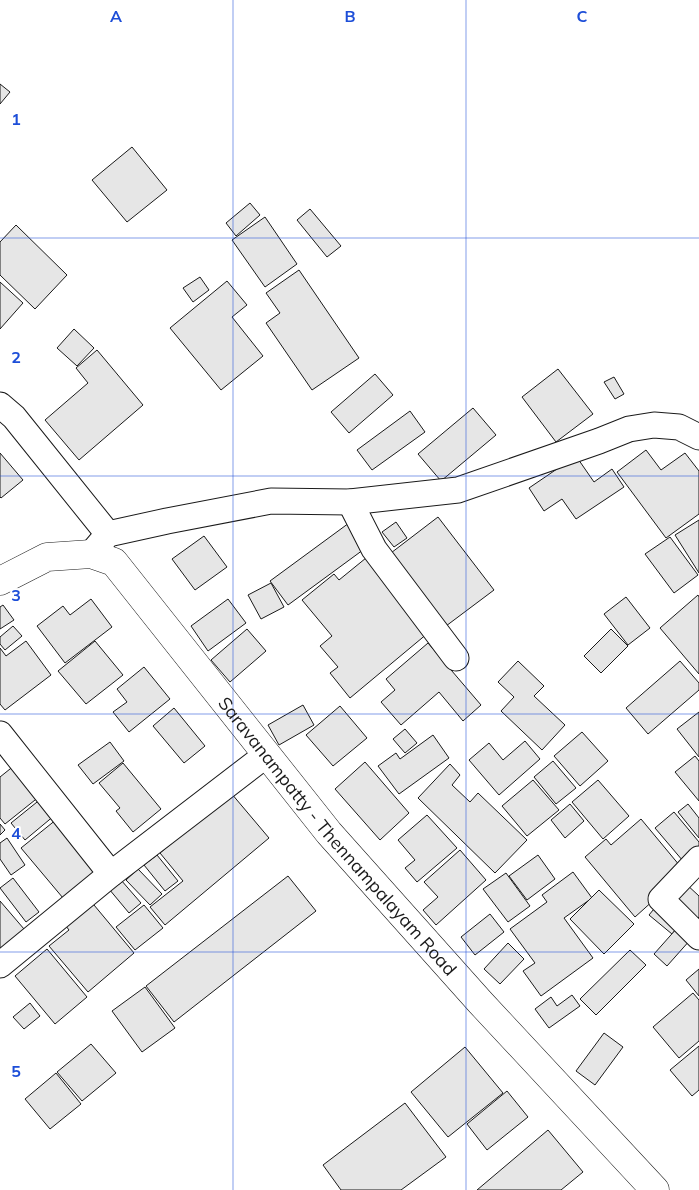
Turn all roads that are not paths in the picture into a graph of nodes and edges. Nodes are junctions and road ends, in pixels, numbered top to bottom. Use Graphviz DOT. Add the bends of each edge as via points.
graph roads {
  1 [pos="0,405"];
  2 [pos="699,437"];
  3 [pos="350,502"];
  4 [pos="100,544"];
  5 [pos="0,581"];
  6 [pos="456,658"];
  7 [pos="0,734"];
  8 [pos="266,755"];
  9 [pos="699,859"];
  10 [pos="111,874"];
  11 [pos="699,937"];
  12 [pos="0,965"];
  13 [pos="655,1190"];
  1 -- 4 [label="street" via="14,418"];
  2 -- 3 [label="street" via="679,427 654,425 629,429 458,490"];
  3 -- 4 [label="street" via="271,501 167,521"];
  3 -- 6 [label="street" via="374,549"];
  4 -- 5 [label="main road, Saravanampatty - Thennampalayam Road" via="47,557"];
  4 -- 8 [label="main road, Saravanampatty - Thennampalayam Road"];
  7 -- 10 [label="street"];
  8 -- 10 [label="street"];
  8 -- 13 [label="main road, Saravanampatty - Thennampalayam Road" via="335,841"];
  9 -- 11 [label="street" via="661,899"];
  10 -- 12 [label="street"];
}
